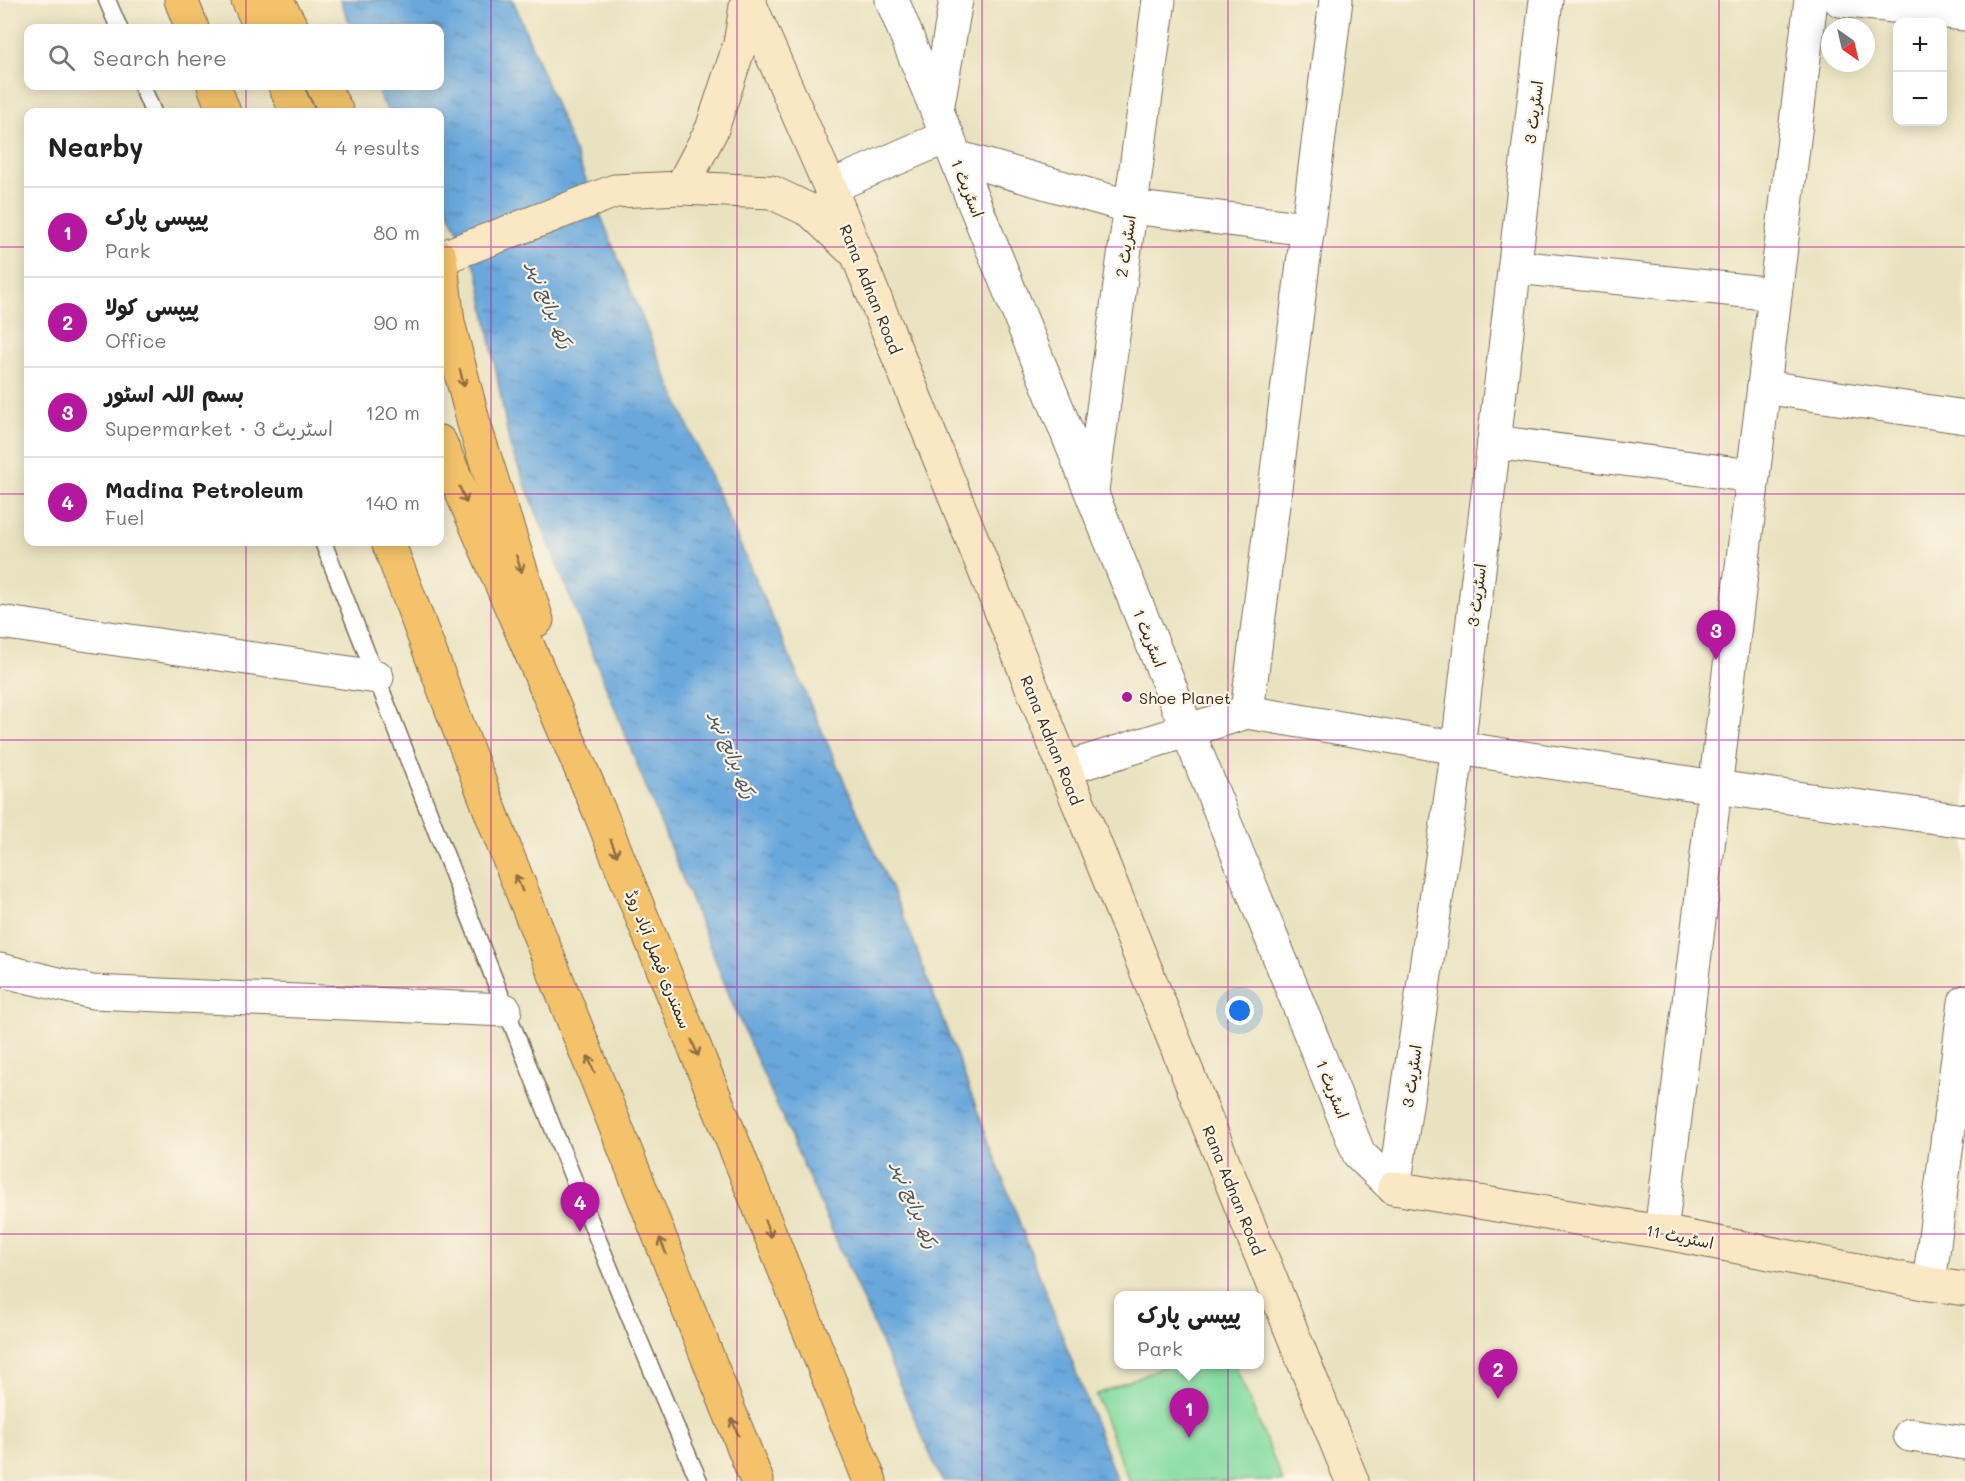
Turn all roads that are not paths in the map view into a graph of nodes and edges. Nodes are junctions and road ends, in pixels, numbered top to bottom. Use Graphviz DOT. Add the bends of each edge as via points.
graph roads {
  1 [pos="107,0"];
  2 [pos="181,0"];
  3 [pos="248,0"];
  4 [pos="276,0"];
  5 [pos="747,0"];
  6 [pos="892,0"];
  7 [pos="956,0"];
  8 [pos="1159,0"];
  9 [pos="1336,0"];
  10 [pos="1546,0"];
  11 [pos="1811,0"];
  12 [pos="1840,0"];
  13 [pos="1965,14"];
  14 [pos="117,24"];
  15 [pos="190,24"];
  16 [pos="259,24"];
  17 [pos="290,24"];
  18 [pos="144,90"];
  19 [pos="216,90"];
  20 [pos="287,90"];
  21 [pos="325,90"];
  22 [pos="151,108"];
  23 [pos="222,108"];
  24 [pos="295,108"];
  25 [pos="335,108"];
  26 [pos="947,134"];
  27 [pos="830,187"];
  28 [pos="681,188"];
  29 [pos="1131,207"];
  30 [pos="1308,229"];
  31 [pos="856,253"];
  32 [pos="444,256"];
  33 [pos="1515,267"];
  34 [pos="444,290"];
  35 [pos="1775,294"];
  36 [pos="1764,387"];
  37 [pos="1965,417"];
  38 [pos="1494,442"];
  39 [pos="444,451"];
  40 [pos="1753,476"];
  41 [pos="1091,492"];
  42 [pos="325,546"];
  43 [pos="390,546"];
  44 [pos="0,622"];
  45 [pos="377,677"];
  46 [pos="1247,712"];
  47 [pos="1188,731"];
  48 [pos="1458,748"];
  49 [pos="1064,769"];
  50 [pos="1715,787"];
  51 [pos="600,813"];
  52 [pos="1965,821"];
  53 [pos="0,970"];
  54 [pos="1965,1002"];
  55 [pos="505,1010"];
  56 [pos="1394,1188"];
  57 [pos="1661,1232"];
  58 [pos="1929,1284"];
  59 [pos="1965,1289"];
  60 [pos="1910,1436"];
  61 [pos="1965,1443"];
  62 [pos="699,1481"];
  63 [pos="757,1481"];
  64 [pos="870,1481"];
  65 [pos="1352,1481"];
  1 -- 14 [label="lane"];
  2 -- 15 [label="highway"];
  3 -- 16 [label="highway"];
  4 -- 17 [label="highway"];
  5 -- 27 [label="street, Rana Adnan Road"];
  5 -- 28 [label="street" via="741,44 712,129"];
  6 -- 26 [label="street, اسٹریٹ 1"];
  7 -- 26 [label="street"];
  8 -- 29 [label="street, اسٹریٹ 2"];
  9 -- 30 [label="street"];
  10 -- 33 [label="street, اسٹریٹ 3"];
  11 -- 35 [label="street"];
  12 -- 13 [label="street"];
  18 -- 22 [label="lane"];
  19 -- 23 [label="highway"];
  20 -- 24 [label="highway"];
  21 -- 25 [label="highway"];
  26 -- 27 [label="street"];
  26 -- 29 [label="street"];
  26 -- 41 [label="street, اسٹریٹ 1"];
  27 -- 31 [label="street, Rana Adnan Road"];
  28 -- 31 [label="street" via="771,192 811,212"];
  28 -- 32 [label="street" via="615,191"];
  29 -- 30 [label="street"];
  29 -- 41 [label="street, اسٹریٹ 2"];
  30 -- 46 [label="street"];
  31 -- 49 [label="street, Rana Adnan Road"];
  33 -- 35 [label="street"];
  33 -- 38 [label="street, اسٹریٹ 3"];
  34 -- 51 [label="highway, one-way" via="448,322 474,424"];
  35 -- 36 [label="street"];
  36 -- 37 [label="street"];
  36 -- 40 [label="street"];
  38 -- 40 [label="street"];
  38 -- 48 [label="street, اسٹریٹ 3"];
  39 -- 51 [label="highway, سمندری فیصل آباد روڈ, one-way"];
  40 -- 50 [label="street"];
  41 -- 47 [label="street, اسٹریٹ 1"];
  42 -- 45 [label="lane"];
  63 -- 43 [label="highway, one-way"];
  44 -- 45 [label="street"];
  45 -- 55 [label="lane"];
  46 -- 47 [label="street"];
  46 -- 48 [label="street"];
  47 -- 49 [label="street"];
  47 -- 56 [label="street, اسٹریٹ 1" via="1359,1154"];
  48 -- 50 [label="street"];
  48 -- 56 [label="street, اسٹریٹ 3"];
  49 -- 65 [label="street, Rana Adnan Road"];
  50 -- 52 [label="street"];
  50 -- 57 [label="street"];
  51 -- 64 [label="highway, سمندری فیصل آباد روڈ, one-way"];
  53 -- 55 [label="street" via="92,992"];
  54 -- 58 [label="street"];
  55 -- 62 [label="lane"];
  56 -- 57 [label="street, اسٹریٹ 11"];
  57 -- 58 [label="street, اسٹریٹ 11"];
  58 -- 59 [label="street, اسٹریٹ 11"];
  60 -- 61 [label="street"];
}
